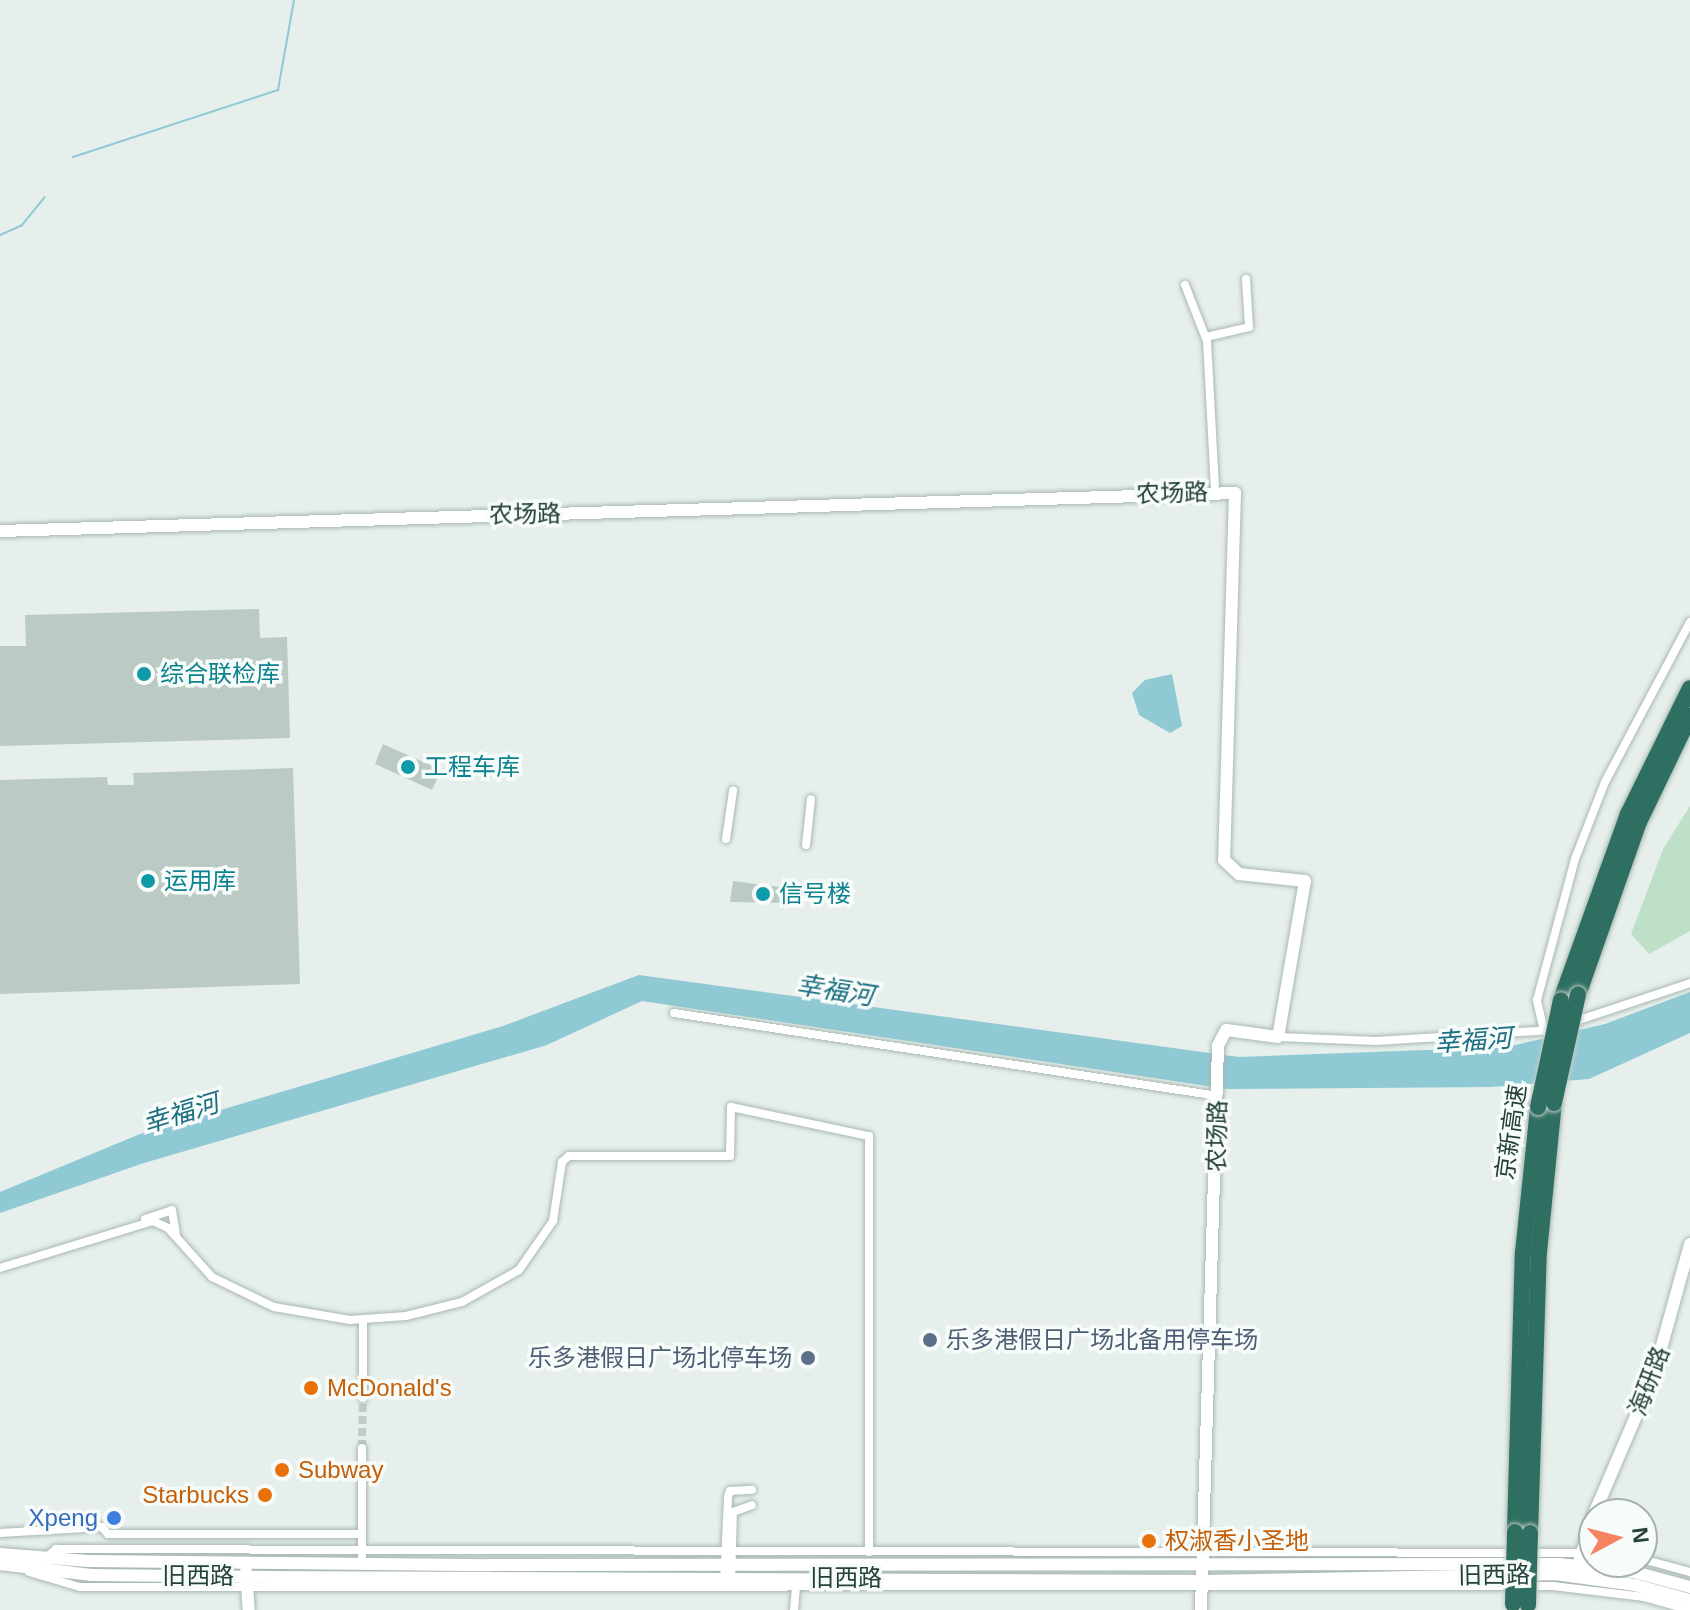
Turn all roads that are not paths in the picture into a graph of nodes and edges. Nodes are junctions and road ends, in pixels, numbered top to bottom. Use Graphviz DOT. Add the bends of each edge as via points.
graph roads {
  1 [pos="1246,279"];
  2 [pos="1185,285"];
  3 [pos="1206,337"];
  4 [pos="1215,491"];
  5 [pos="0,531"];
  6 [pos="1690,622"];
  7 [pos="1690,688"];
  8 [pos="1690,716"];
  9 [pos="1690,734"];
  10 [pos="733,791"];
  11 [pos="811,799"];
  12 [pos="1639,822"];
  13 [pos="726,839"];
  14 [pos="806,845"];
  15 [pos="1690,983"];
  16 [pos="1570,998"];
  17 [pos="674,1013"];
  18 [pos="1544,1031"];
  19 [pos="1278,1037"];
  20 [pos="1218,1094"];
  21 [pos="138,1222"];
  22 [pos="176,1236"];
  23 [pos="1690,1244"];
  24 [pos="0,1268"];
  25 [pos="363,1321"];
  26 [pos="363,1398"];
  27 [pos="362,1448"];
  28 [pos="752,1490"];
  29 [pos="1601,1498"];
  30 [pos="752,1505"];
  31 [pos="0,1533"];
  32 [pos="362,1534"];
  33 [pos="362,1549"];
  34 [pos="869,1552"];
  35 [pos="0,1554"];
  36 [pos="48,1556"];
  37 [pos="1578,1556"];
  38 [pos="728,1557"];
  39 [pos="246,1560"];
  40 [pos="1207,1560"];
  41 [pos="362,1563"];
  42 [pos="1658,1563"];
  43 [pos="0,1567"];
  44 [pos="1690,1572"];
  45 [pos="797,1577"];
  46 [pos="1658,1578"];
  47 [pos="247,1582"];
  48 [pos="727,1583"];
  49 [pos="1205,1585"];
  50 [pos="1690,1587"];
  51 [pos="1690,1600"];
  52 [pos="1521,1607"];
  53 [pos="249,1610"];
  54 [pos="794,1610"];
  55 [pos="1201,1610"];
  56 [pos="1690,1610"];
  1 -- 3 [label="street" via="1249,327"];
  2 -- 3 [label="street"];
  3 -- 4 [label="street"];
  4 -- 5 [label="main road, 农场路"];
  4 -- 19 [label="main road, 农场路" via="1235,493 1224,860 1239,874 1305,881"];
  6 -- 18 [label="street" via="1605,782 1575,859 1537,1000"];
  7 -- 16 [label="highway, 京新高速" via="1628,814"];
  8 -- 12 [label="highway, 京新高速"];
  9 -- 12 [label="highway"];
  10 -- 13 [label="street"];
  11 -- 14 [label="street"];
  12 -- 16 [label="highway, 京新高速"];
  15 -- 18 [label="street"];
  16 -- 52 [label="highway, 京新高速, bridge" via="1546,1105"];
  17 -- 20 [label="street"];
  18 -- 19 [label="street" via="1376,1041"];
  19 -- 20 [label="main road, 农场路" via="1226,1030 1218,1046"];
  20 -- 40 [label="main road, 农场路"];
  21 -- 22 [label="street" via="153,1221"];
  21 -- 22 [label="street" via="172,1210"];
  21 -- 24 [label="street"];
  22 -- 25 [label="street" via="212,1277 247,1295 301,1314"];
  23 -- 29 [label="main road, 海研路" via="1654,1374"];
  25 -- 26 [label="street"];
  25 -- 34 [label="street" via="462,1302 519,1270 553,1221 562,1162 569,1156 730,1156 731,1107 869,1136"];
  27 -- 32 [label="street"];
  28 -- 38 [label="street" via="730,1491"];
  30 -- 38 [label="street" via="733,1512"];
  31 -- 32 [label="street" via="102,1527 108,1534"];
  32 -- 33 [label="street"];
  33 -- 36 [label="street" via="56,1549"];
  33 -- 38 [label="street"];
  33 -- 41 [label="street"];
  34 -- 38 [label="street"];
  34 -- 40 [label="street"];
  35 -- 36 [label="main road, 旧西路"];
  36 -- 39 [label="main road, 旧西路"];
  37 -- 40 [label="main road, 旧西路"];
  38 -- 41 [label="main road, 旧西路"];
  38 -- 45 [label="main road, 旧西路"];
  38 -- 48 [label="street"];
  39 -- 41 [label="main road, 旧西路"];
  39 -- 47 [label="main road"];
  40 -- 45 [label="main road, 旧西路"];
  40 -- 49 [label="main road, 农场路"];
  42 -- 44 [label="street"];
  43 -- 47 [label="main road, 旧西路"];
  45 -- 48 [label="main road, 旧西路"];
  45 -- 49 [label="main road, 旧西路"];
  45 -- 54 [label="street"];
  46 -- 50 [label="main road, 旧西路"];
  47 -- 48 [label="main road, 旧西路"];
  47 -- 53 [label="main road"];
  49 -- 51 [label="main road, 旧西路" via="1555,1574 1620,1582"];
  49 -- 55 [label="main road, 农场路"];
  49 -- 56 [label="street" via="1563,1587 1655,1599"];
}
